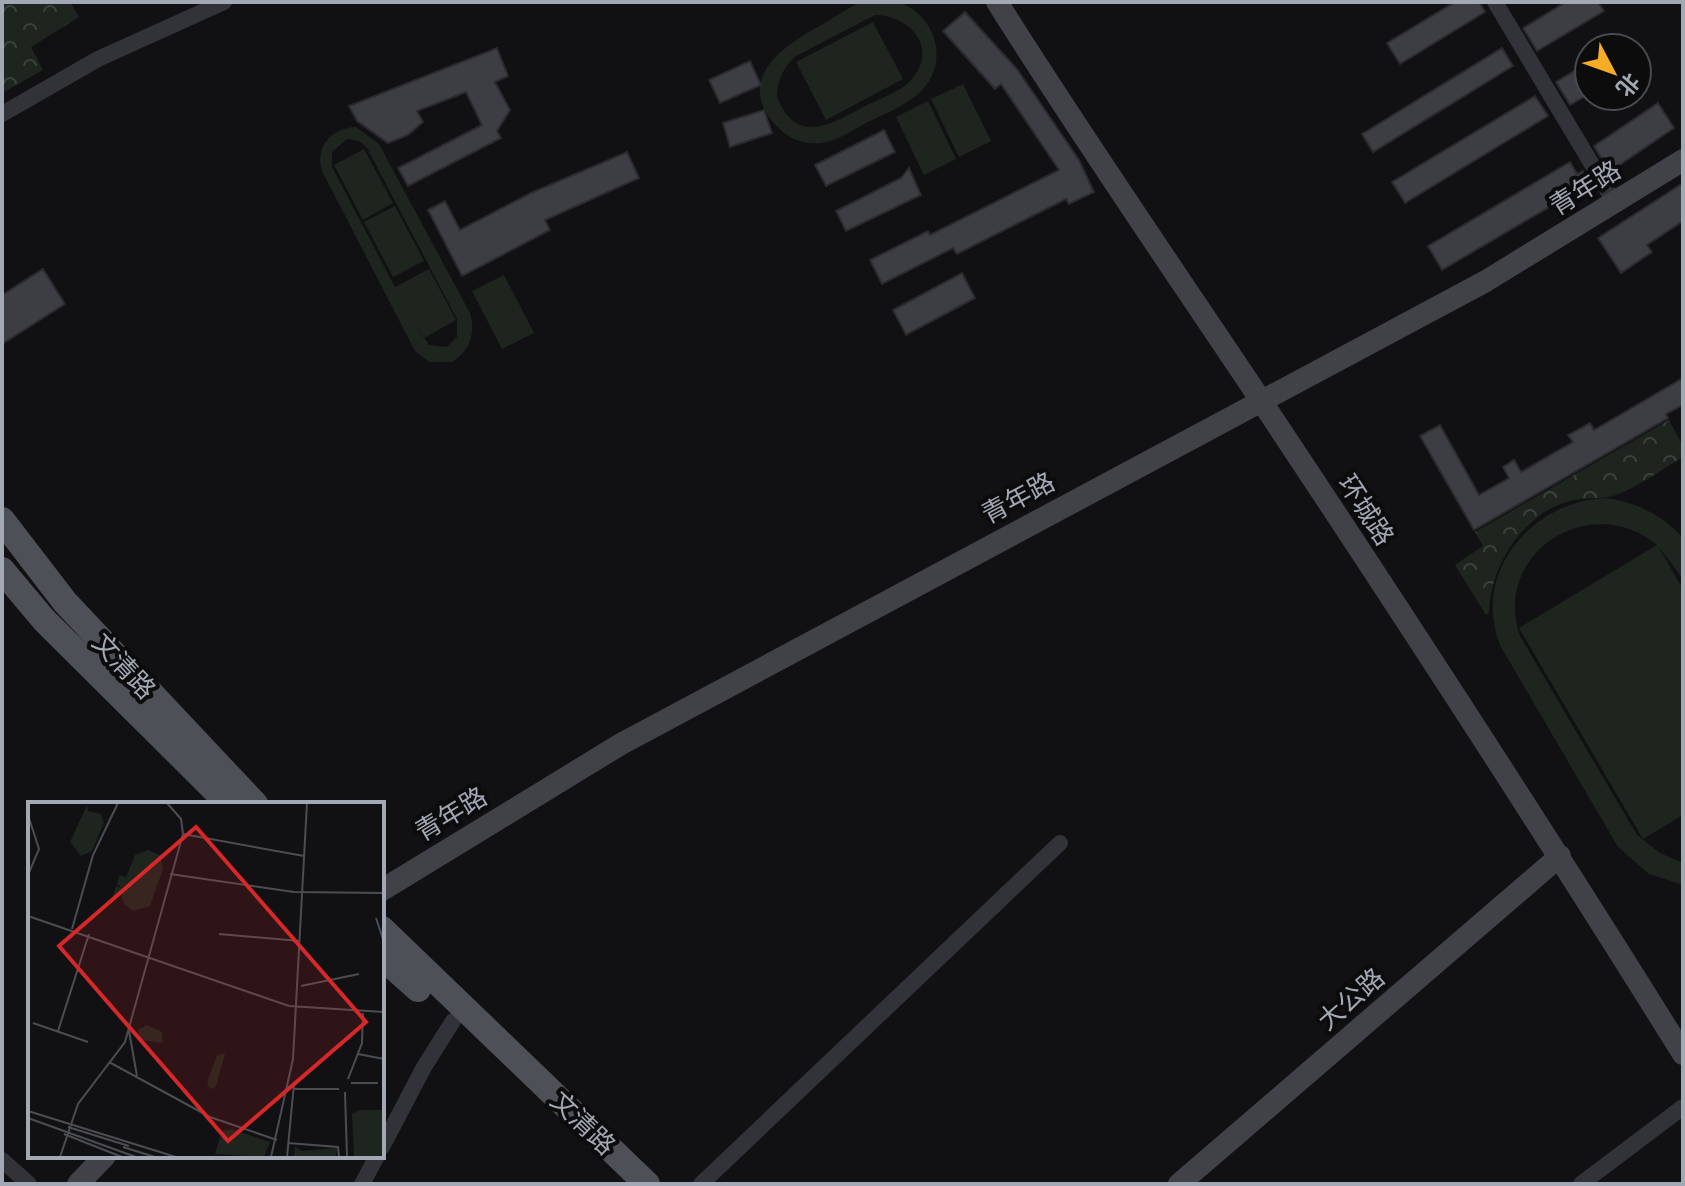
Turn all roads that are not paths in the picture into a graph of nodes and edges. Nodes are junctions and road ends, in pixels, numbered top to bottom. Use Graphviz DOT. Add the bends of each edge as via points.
graph roads {
  1 [pos="224,2"];
  2 [pos="997,2"];
  3 [pos="1495,2"];
  4 [pos="2,114"];
  5 [pos="1683,160"];
  6 [pos="1615,203"];
  7 [pos="1261,401"];
  8 [pos="2,520"];
  9 [pos="2,570"];
  10 [pos="227,802"];
  11 [pos="253,802"];
  12 [pos="1060,843"];
  13 [pos="1560,856"];
  14 [pos="384,889"];
  15 [pos="384,931"];
  16 [pos="384,959"];
  17 [pos="453,1021"];
  18 [pos="1683,1054"];
  19 [pos="1683,1107"];
  20 [pos="384,1143"];
  21 [pos="103,1158"];
  22 [pos="376,1158"];
  23 [pos="2,1160"];
  24 [pos="29,1184"];
  25 [pos="78,1184"];
  26 [pos="362,1184"];
  27 [pos="624,1184"];
  28 [pos="647,1184"];
  29 [pos="701,1184"];
  30 [pos="1179,1184"];
  31 [pos="1581,1184"];
  1 -- 4 [label="street" via="98,59"];
  2 -- 7 [label="street, 环城路"];
  3 -- 6 [label="street"];
  5 -- 6 [label="street, 青年路"];
  6 -- 7 [label="street, 青年路" via="1486,281"];
  7 -- 13 [label="street, 环城路"];
  7 -- 14 [label="street, 青年路" via="621,744"];
  8 -- 11 [label="main road, 文清路" via="65,602"];
  9 -- 10 [label="main road, 文清路" via="44,620"];
  12 -- 29 [label="street"];
  13 -- 18 [label="street, 环城路"];
  13 -- 30 [label="street, 大公路"];
  15 -- 28 [label="main road, 文清路"];
  16 -- 17 [label="main road, 文清路"];
  17 -- 20 [label="street"];
  17 -- 27 [label="main road, 文清路"];
  19 -- 31 [label="street"];
  21 -- 25 [label="street"];
  22 -- 26 [label="street"];
  23 -- 24 [label="street"];
}
